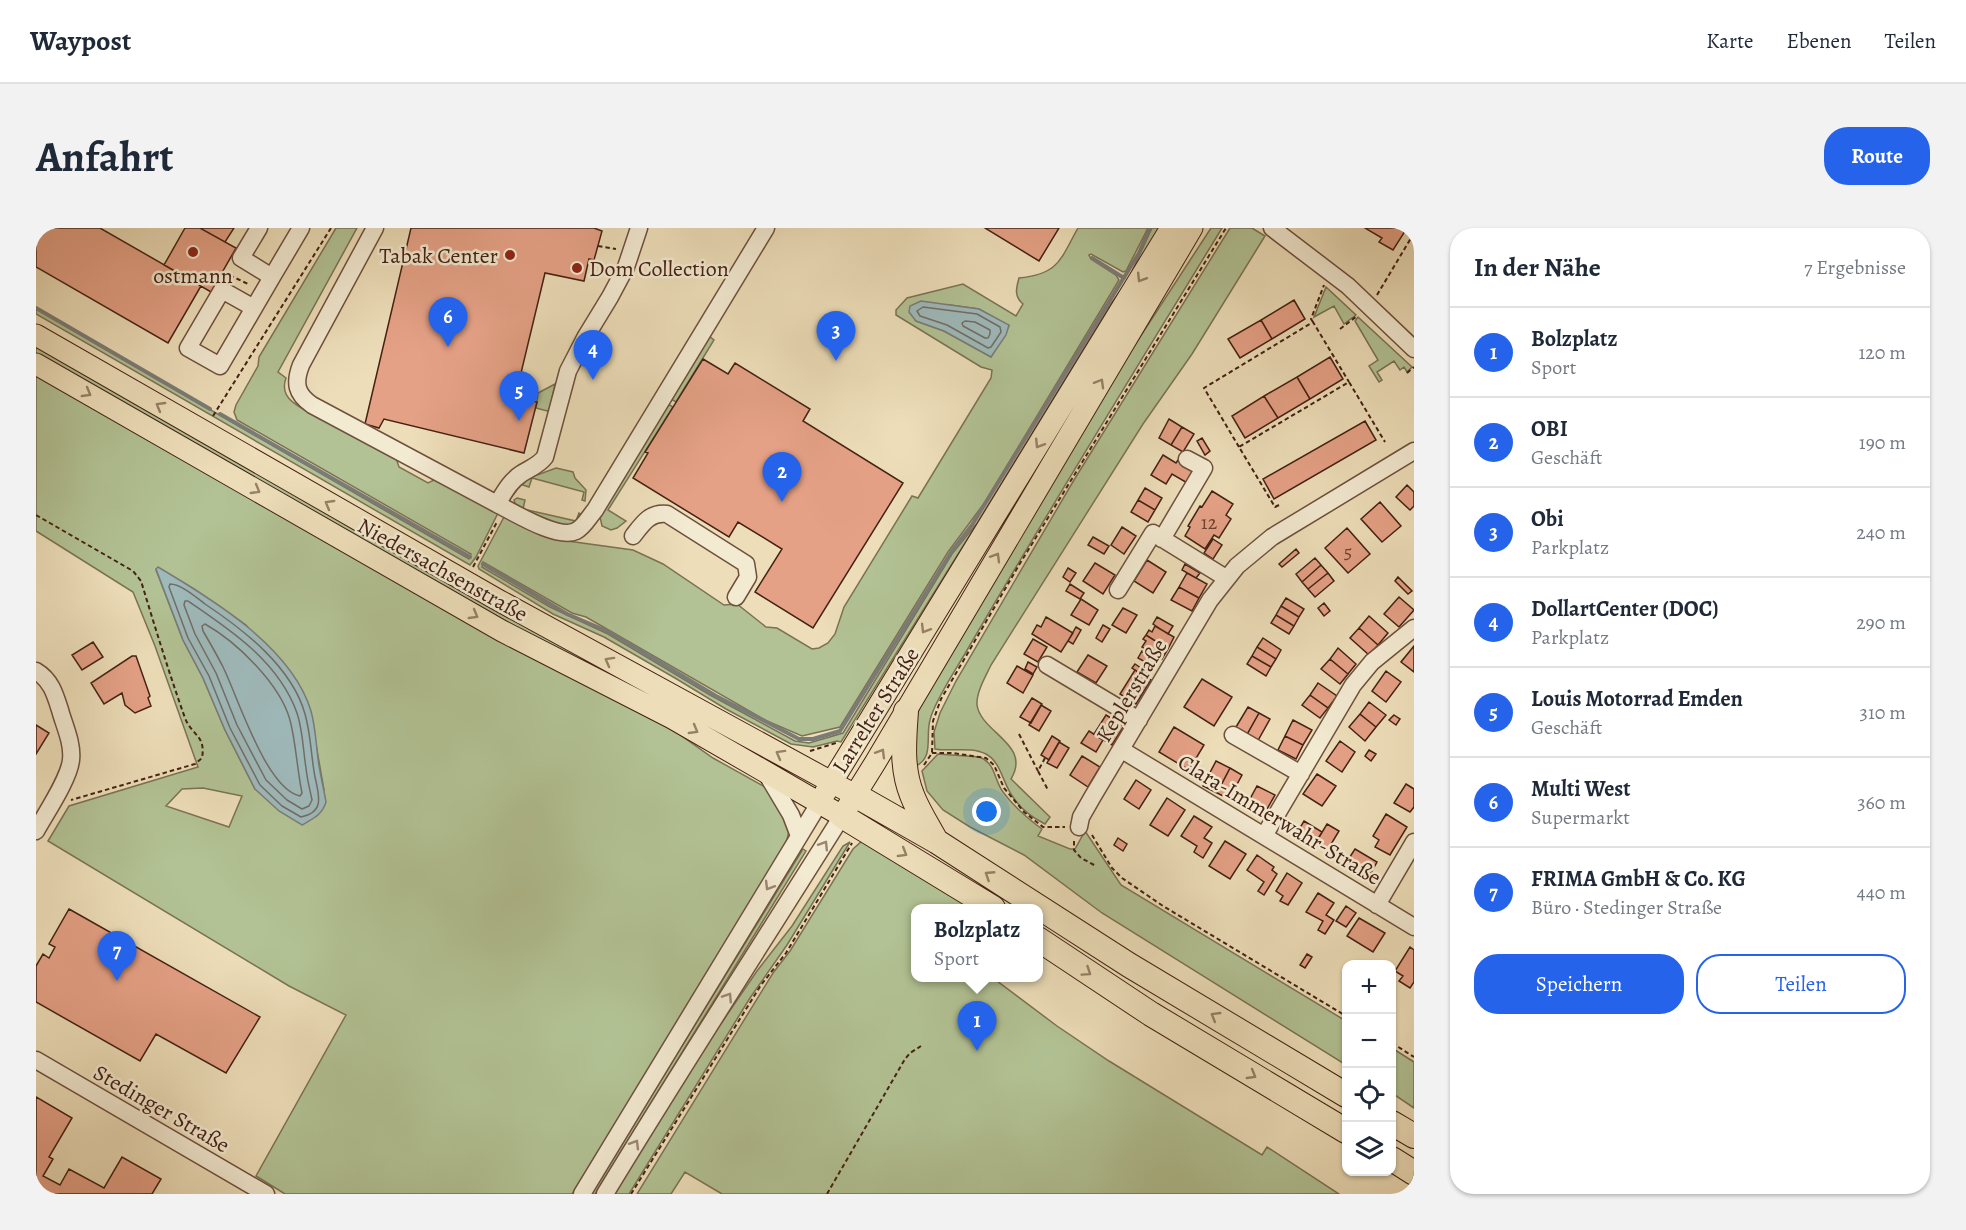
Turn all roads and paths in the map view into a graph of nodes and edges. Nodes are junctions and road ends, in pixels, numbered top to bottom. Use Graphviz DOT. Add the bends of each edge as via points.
graph roads {
  1 [pos="258,228"];
  2 [pos="301,228"];
  3 [pos="331,228"];
  4 [pos="375,228"];
  5 [pos="639,228"];
  6 [pos="766,228"];
  7 [pos="1172,228"];
  8 [pos="1192,228"];
  9 [pos="1226,228"];
  10 [pos="1272,228"];
  11 [pos="1414,233"];
  12 [pos="598,246"];
  13 [pos="631,252"];
  14 [pos="1329,272"];
  15 [pos="272,277"];
  16 [pos="1371,306"];
  17 [pos="254,308"];
  18 [pos="1313,322"];
  19 [pos="1340,329"];
  20 [pos="36,335"];
  21 [pos="1414,350"];
  22 [pos="36,364"];
  23 [pos="1414,367"];
  24 [pos="1407,373"];
  25 [pos="1349,382"];
  26 [pos="210,420"];
  27 [pos="1385,441"];
  28 [pos="1239,447"];
  29 [pos="1414,452"];
  30 [pos="1187,459"];
  31 [pos="1279,504"];
  32 [pos="501,506"];
  33 [pos="36,515"];
  34 [pos="633,536"];
  35 [pos="1162,539"];
  36 [pos="472,570"];
  37 [pos="1226,578"];
  38 [pos="1118,590"];
  39 [pos="736,597"];
  40 [pos="1414,628"];
  41 [pos="1047,665"];
  42 [pos="36,671"];
  43 [pos="906,711"];
  44 [pos="1139,720"];
  45 [pos="1019,734"];
  46 [pos="1233,735"];
  47 [pos="1122,750"];
  48 [pos="932,753"];
  49 [pos="1045,758"];
  50 [pos="922,768"];
  51 [pos="764,770"];
  52 [pos="1038,771"];
  53 [pos="1301,774"];
  54 [pos="831,782"];
  55 [pos="1048,790"];
  56 [pos="855,795"];
  57 [pos="820,802"];
  58 [pos="51,806"];
  59 [pos="842,816"];
  60 [pos="1079,827"];
  61 [pos="36,831"];
  62 [pos="800,836"];
  63 [pos="1264,836"];
  64 [pos="936,841"];
  65 [pos="853,842"];
  66 [pos="1414,843"];
  67 [pos="1096,866"];
  68 [pos="985,904"];
  69 [pos="1034,904"];
  70 [pos="1377,904"];
  71 [pos="1043,910"];
  72 [pos="1414,927"];
  73 [pos="1043,942"];
  74 [pos="1344,1014"];
  75 [pos="1396,1046"];
  76 [pos="921,1047"];
  77 [pos="1414,1057"];
  78 [pos="36,1060"];
  79 [pos="1342,1092"];
  80 [pos="1396,1125"];
  81 [pos="1342,1128"];
  82 [pos="1414,1136"];
  83 [pos="1396,1162"];
  84 [pos="1414,1173"];
  85 [pos="266,1194"];
  86 [pos="582,1194"];
  87 [pos="605,1194"];
  88 [pos="631,1194"];
  89 [pos="828,1194"];
  1 -- 15 [label="street" via="241,258"];
  2 -- 15 [label="street"];
  3 -- 26 [label="path"];
  4 -- 32 [label="street" via="301,365 296,382 299,392 312,405 399,451 401,464 429,478 440,474"];
  5 -- 13 [label="street"];
  6 -- 32 [label="street" via="581,528 561,533"];
  7 -- 54 [label="main road, Larrelter Straße, one-way"];
  43 -- 8 [label="main road, Larrelter Straße, one-way"];
  9 -- 48 [label="path" via="941,699 933,721"];
  10 -- 14 [label="street"];
  11 -- 16 [label="path"];
  12 -- 13 [label="path"];
  13 -- 32 [label="street" via="568,371 545,457 506,489"];
  14 -- 16 [label="street"];
  14 -- 18 [label="path"];
  15 -- 17 [label="street"];
  16 -- 19 [label="path"];
  16 -- 21 [label="street"];
  17 -- 17 [label="street" via="220,366 188,348 222,290"];
  18 -- 25 [label="path"];
  18 -- 28 [label="path" via="1204,388"];
  54 -- 20 [label="main road, Niedersachsenstraße, one-way" via="498,600"];
  22 -- 51 [label="main road, Niedersachsenstraße, one-way" via="502,631"];
  23 -- 24 [label="path"];
  25 -- 27 [label="path"];
  25 -- 28 [label="path"];
  28 -- 31 [label="path" via="1275,507"];
  29 -- 37 [label="street, Keplerstraße" via="1272,537"];
  30 -- 35 [label="street" via="1204,468"];
  32 -- 36 [label="path"];
  33 -- 58 [label="path" via="133,570 141,581 183,713 204,746 202,758 195,764"];
  34 -- 39 [label="street" via="652,515 667,514 746,564 748,577"];
  35 -- 37 [label="street"];
  35 -- 38 [label="street" via="1153,533"];
  37 -- 44 [label="street, Keplerstraße"];
  40 -- 53 [label="street" via="1372,662 1353,686"];
  41 -- 44 [label="street"];
  42 -- 58 [label="street" via="50,682 71,747 69,768"];
  56 -- 43 [label="main road, Larrelter Straße, one-way"];
  43 -- 64 [label="highway" via="903,756 907,781"];
  44 -- 47 [label="street, Keplerstraße"];
  45 -- 52 [label="path"];
  46 -- 53 [label="street"];
  47 -- 60 [label="street, Keplerstraße"];
  47 -- 63 [label="street, Clara-Immerwahr-Straße"];
  48 -- 50 [label="path"];
  48 -- 60 [label="path" via="986,758 1017,806 1043,827"];
  49 -- 52 [label="path"];
  51 -- 57 [label="main road, Niedersachsenstraße"];
  51 -- 62 [label="street"];
  52 -- 55 [label="path"];
  53 -- 63 [label="street"];
  54 -- 56 [label="main road, Niedersachsenstraße"];
  54 -- 57 [label="main road, Larrelter Straße"];
  56 -- 59 [label="main road, Larrelter Straße"];
  56 -- 64 [label="highway"];
  57 -- 59 [label="main road, Niedersachsenstraße"];
  57 -- 62 [label="street, Larrelter Straße"];
  58 -- 61 [label="street"];
  59 -- 68 [label="highway, one-way"];
  87 -- 59 [label="street, Larrelter Straße, one-way"];
  60 -- 67 [label="path" via="1072,844 1074,850"];
  60 -- 74 [label="path" via="1092,835 1112,868 1131,884"];
  62 -- 86 [label="street, Larrelter Straße, one-way"];
  63 -- 70 [label="street, Clara-Immerwahr-Straße"];
  69 -- 64 [label="highway, one-way"];
  65 -- 88 [label="path"];
  66 -- 70 [label="street"];
  70 -- 72 [label="street, Clara-Immerwahr-Straße"];
  79 -- 71 [label="highway, one-way"];
  73 -- 81 [label="highway, one-way" via="1151,1014"];
  75 -- 77 [label="path"];
  76 -- 89 [label="path" via="905,1059"];
  78 -- 85 [label="street, Stedinger Straße"];
  80 -- 82 [label="highway"];
  83 -- 84 [label="highway"];
}
